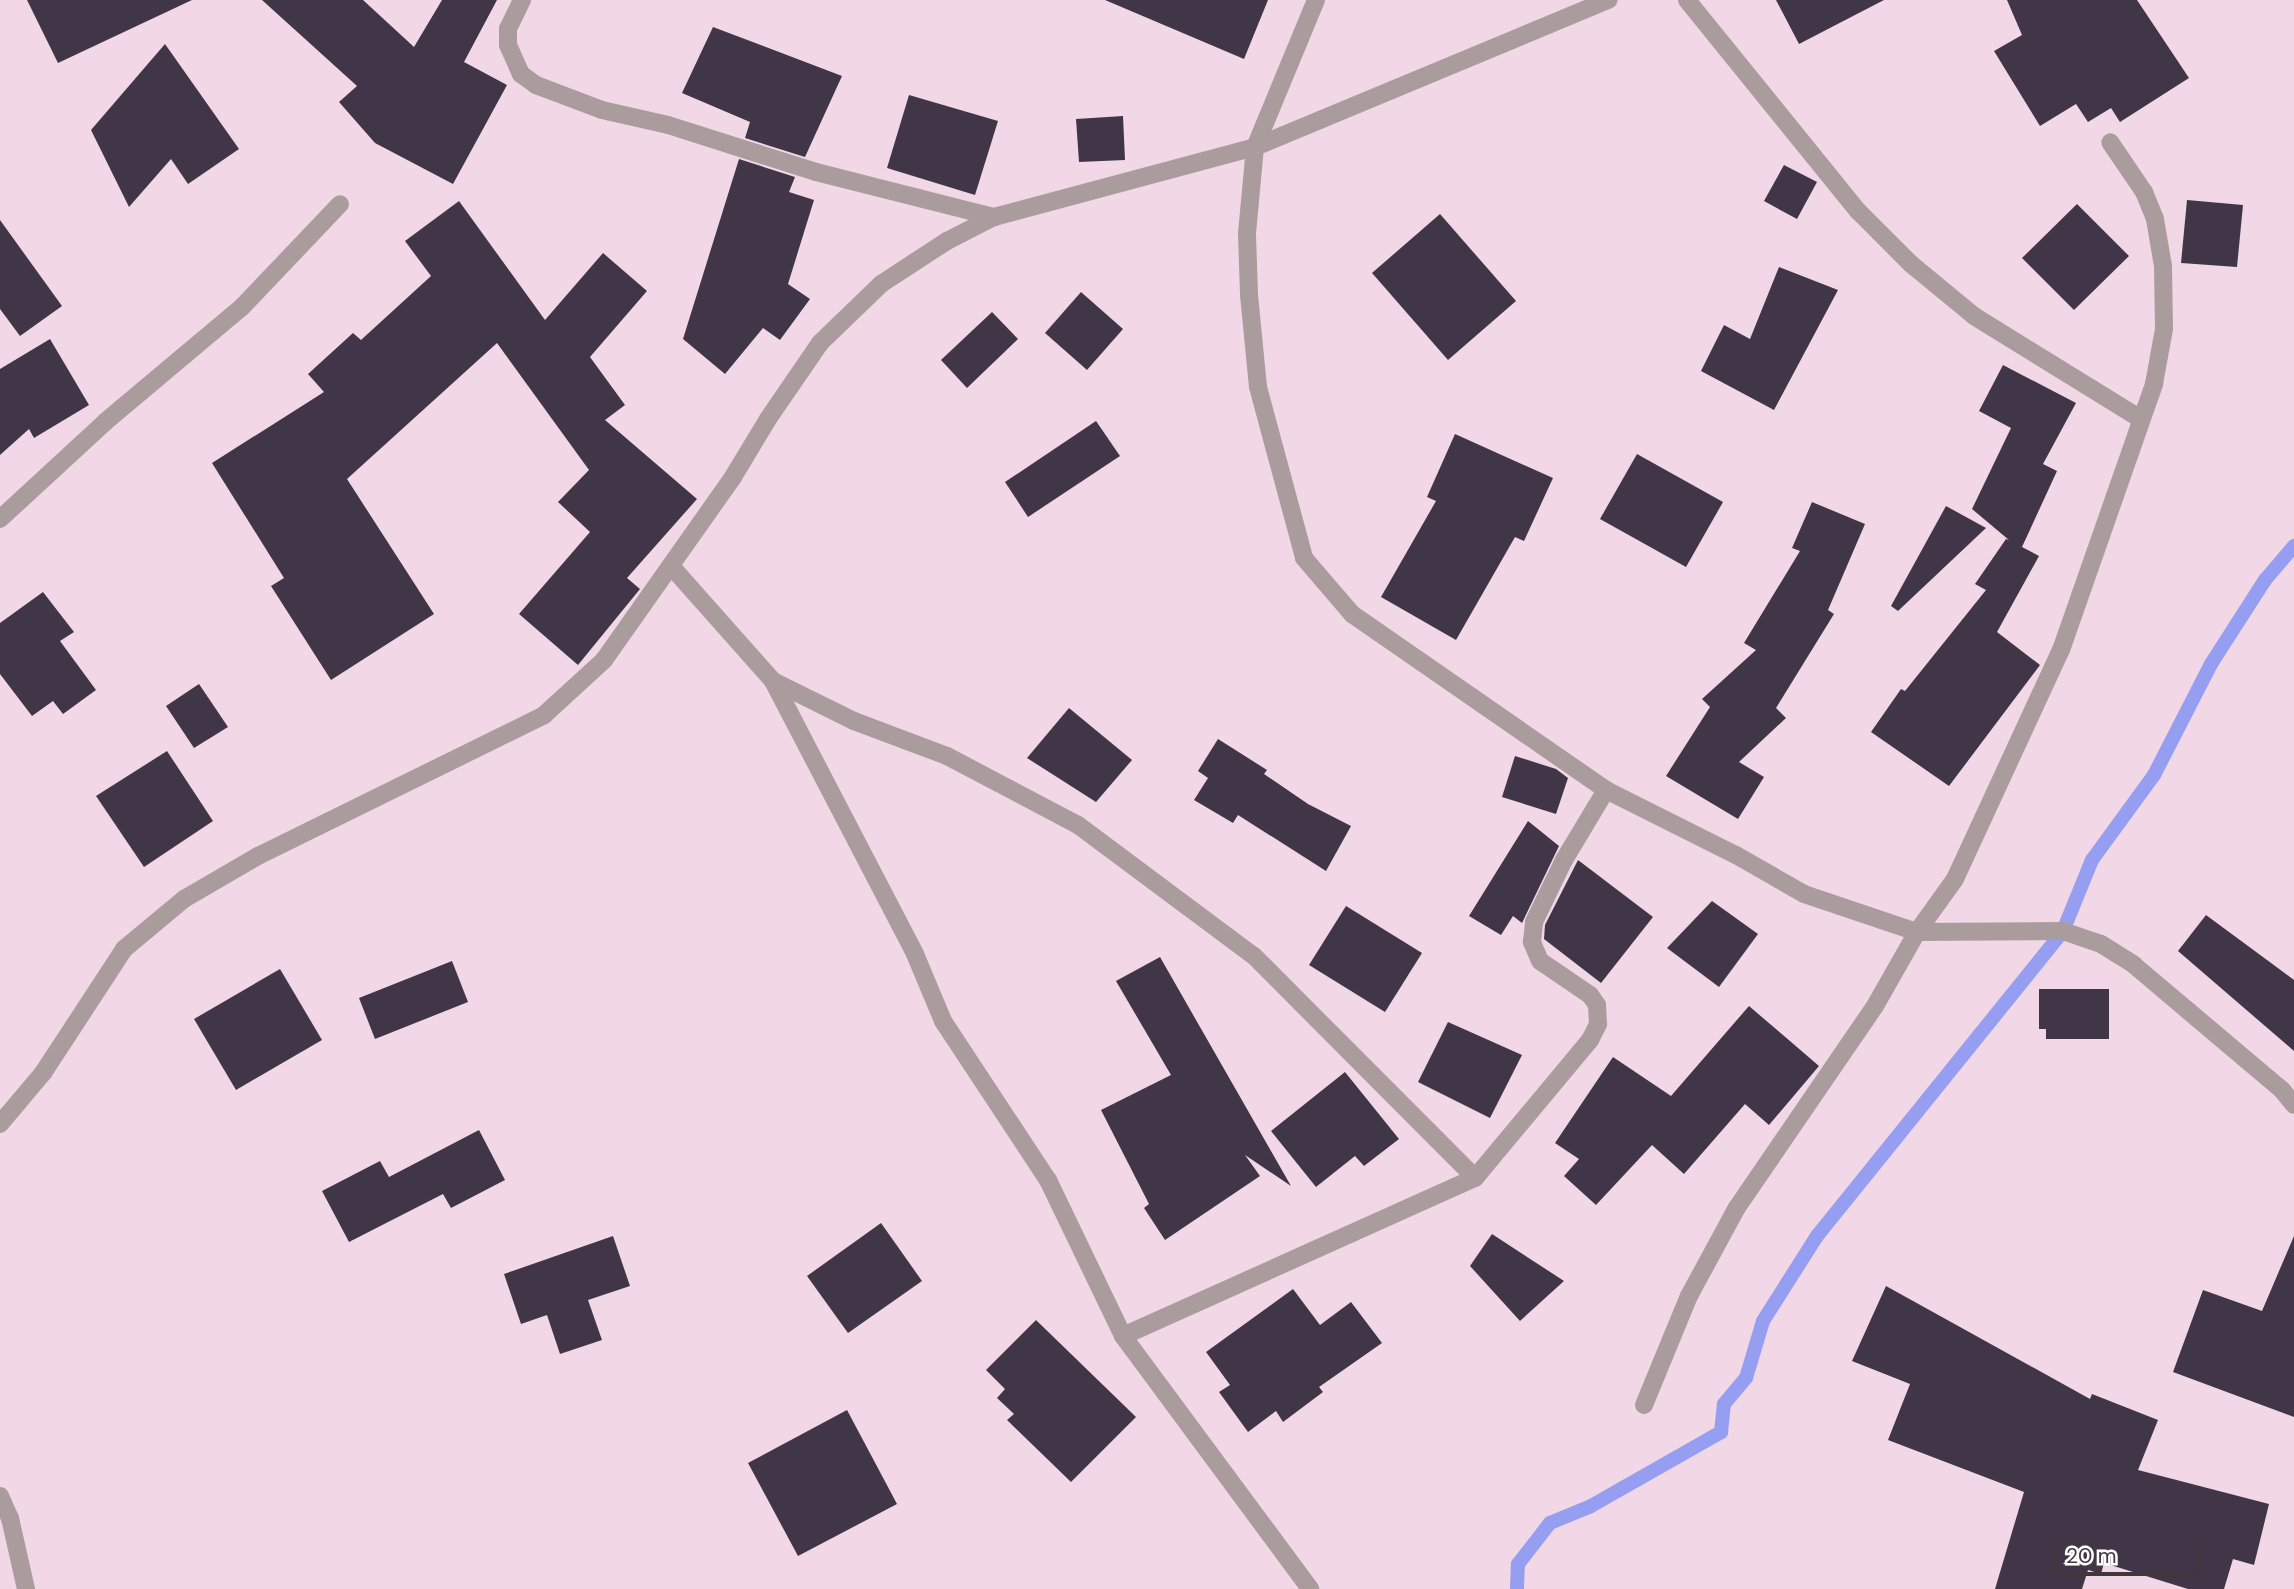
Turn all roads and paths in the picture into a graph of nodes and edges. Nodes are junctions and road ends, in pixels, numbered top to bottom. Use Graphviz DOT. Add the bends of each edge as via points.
graph roads {
  1 [pos="522,0"];
  2 [pos="1316,0"];
  3 [pos="1609,0"];
  4 [pos="1687,0"];
  5 [pos="2110,142"];
  6 [pos="1255,147"];
  7 [pos="340,204"];
  8 [pos="994,217"];
  9 [pos="2141,419"];
  10 [pos="0,519"];
  11 [pos="671,566"];
  12 [pos="773,681"];
  13 [pos="1606,790"];
  14 [pos="1917,932"];
  15 [pos="2288,1085"];
  16 [pos="2294,1105"];
  17 [pos="0,1124"];
  18 [pos="1475,1178"];
  19 [pos="1123,1336"];
  20 [pos="1644,1405"];
  21 [pos="0,1496"];
  22 [pos="26,1589"];
  23 [pos="1310,1589"];
  1 -- 8 [label="street" via="508,29 508,46 521,74 536,85 602,110 668,125 816,172"];
  2 -- 6 [label="street"];
  3 -- 6 [label="street"];
  4 -- 9 [label="street" via="1858,211 1911,264 1974,316"];
  5 -- 9 [label="street" via="2144,192 2155,219 2163,266 2164,329 2154,384"];
  6 -- 8 [label="street"];
  6 -- 13 [label="street" via="1247,234 1258,387 1304,558 1352,614"];
  7 -- 10 [label="street" via="242,307 104,422"];
  8 -- 11 [label="street" via="881,284 820,343"];
  9 -- 14 [label="street" via="2061,650 1955,879"];
  11 -- 12 [label="street"];
  11 -- 17 [label="street" via="604,660 544,715 258,856 164,915 124,949 43,1073"];
  12 -- 18 [label="street" via="854,721 947,756 1078,825 1254,956"];
  12 -- 19 [label="street" via="915,954 943,1021 1048,1180"];
  13 -- 14 [label="street" via="1804,894"];
  13 -- 18 [label="street" via="1534,922 1532,942 1540,961 1590,995 1597,1005 1598,1024 1590,1040"];
  14 -- 15 [label="street" via="2063,931 2101,944"];
  14 -- 20 [label="street" via="1875,1006 1718,1239"];
  15 -- 16 [label="street"];
  18 -- 19 [label="street"];
  19 -- 23 [label="street"];
  21 -- 22 [label="street" via="10,1518"];
}
